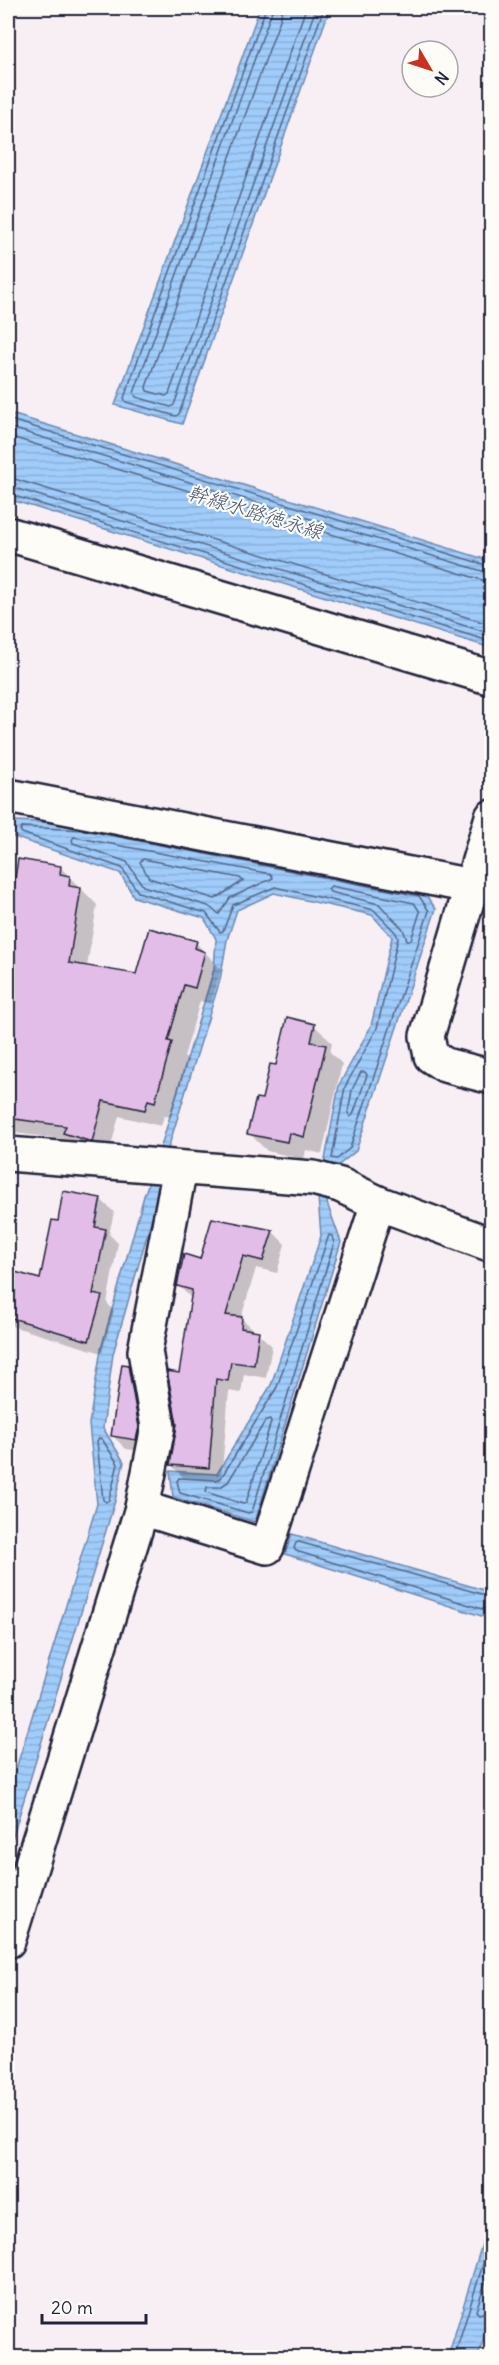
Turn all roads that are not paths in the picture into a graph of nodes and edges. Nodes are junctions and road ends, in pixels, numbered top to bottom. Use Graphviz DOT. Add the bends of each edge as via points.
graph roads {
  1 [pos="8,534"];
  2 [pos="492,678"];
  3 [pos="8,796"];
  4 [pos="492,817"];
  5 [pos="471,886"];
  6 [pos="492,1077"];
  7 [pos="8,1154"];
  8 [pos="180,1168"];
  9 [pos="378,1203"];
  10 [pos="492,1245"];
  11 [pos="142,1508"];
  12 [pos="8,1941"];
  1 -- 2 [label="street"];
  3 -- 5 [label="street"];
  4 -- 5 [label="street"];
  5 -- 6 [label="street" via="427,1036 431,1056 444,1065"];
  7 -- 8 [label="street"];
  8 -- 9 [label="street" via="326,1182"];
  8 -- 11 [label="street" via="145,1351 158,1427"];
  9 -- 10 [label="street"];
  9 -- 11 [label="street" via="267,1547"];
  11 -- 12 [label="street"];
}
